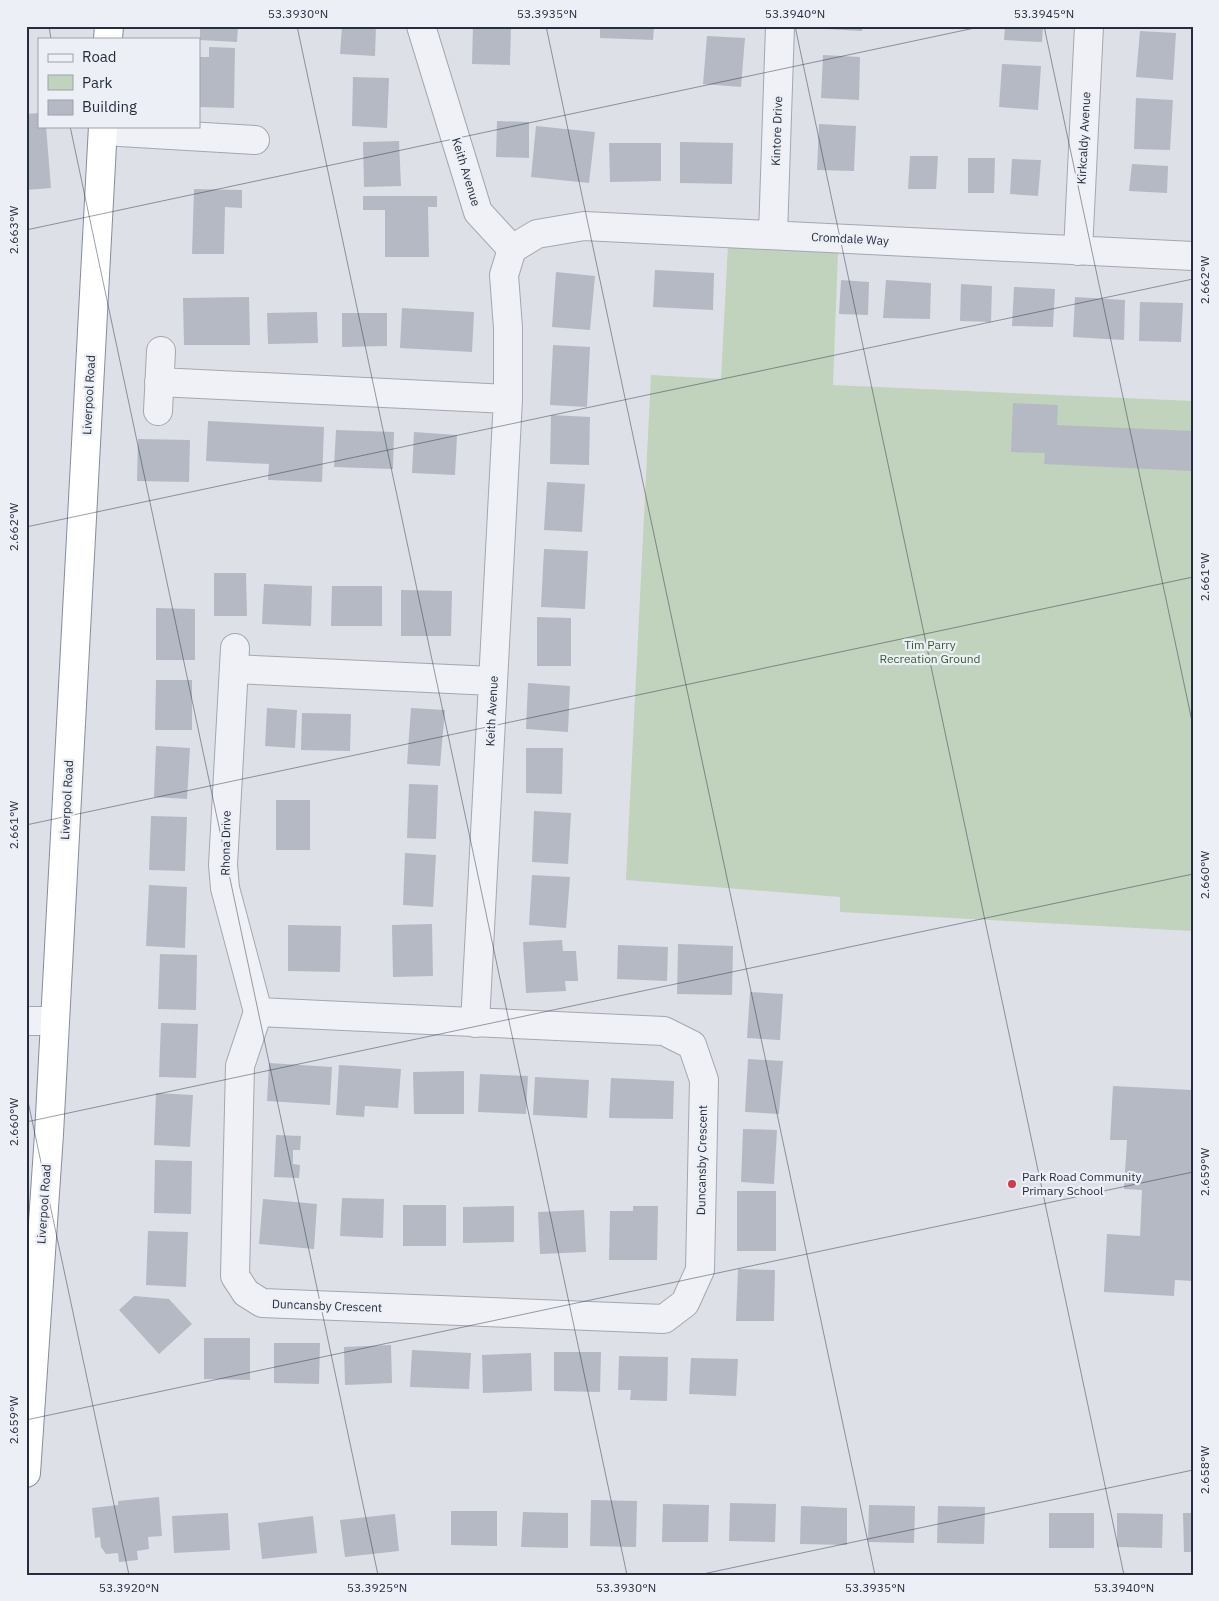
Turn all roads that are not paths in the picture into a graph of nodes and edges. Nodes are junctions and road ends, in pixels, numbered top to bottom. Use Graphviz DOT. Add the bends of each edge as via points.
graph roads {
  1 [pos="421,26"];
  2 [pos="780,26"];
  3 [pos="1089,26"];
  4 [pos="103,129"];
  5 [pos="255,140"];
  6 [pos="773,235"];
  7 [pos="512,248"];
  8 [pos="1078,250"];
  9 [pos="1193,256"];
  10 [pos="161,351"];
  11 [pos="159,382"];
  12 [pos="508,398"];
  13 [pos="158,411"];
  14 [pos="493,681"];
  15 [pos="258,1012"];
  16 [pos="26,1021"];
  17 [pos="55,1021"];
  18 [pos="475,1023"];
  19 [pos="26,1473"];
  1 -- 7 [label="street, Keith Avenue" via="478,212"];
  2 -- 6 [label="street, Kintore Drive"];
  3 -- 8 [label="street, Kirkcaldy Avenue"];
  4 -- 5 [label="street"];
  4 -- 17 [label="highway, Liverpool Road"];
  6 -- 7 [label="street, Cromdale Way" via="584,226 537,234"];
  6 -- 8 [label="street, Cromdale Way"];
  7 -- 12 [label="street, Keith Avenue" via="504,275"];
  8 -- 9 [label="street, Cromdale Way"];
  10 -- 11 [label="street"];
  11 -- 12 [label="street"];
  11 -- 13 [label="street"];
  12 -- 14 [label="street, Keith Avenue"];
  14 -- 15 [label="street, Rhona Drive" via="235,658 223,865 225,888"];
  14 -- 18 [label="street, Keith Avenue"];
  15 -- 18 [label="street, Duncansby Crescent"];
  15 -- 18 [label="street, Duncansby Crescent" via="240,1066 235,1276 246,1294 262,1304 664,1319 685,1302 700,1270 704,1080 692,1045 664,1031"];
  16 -- 17 [label="street"];
  17 -- 19 [label="highway, Liverpool Road"];
}
